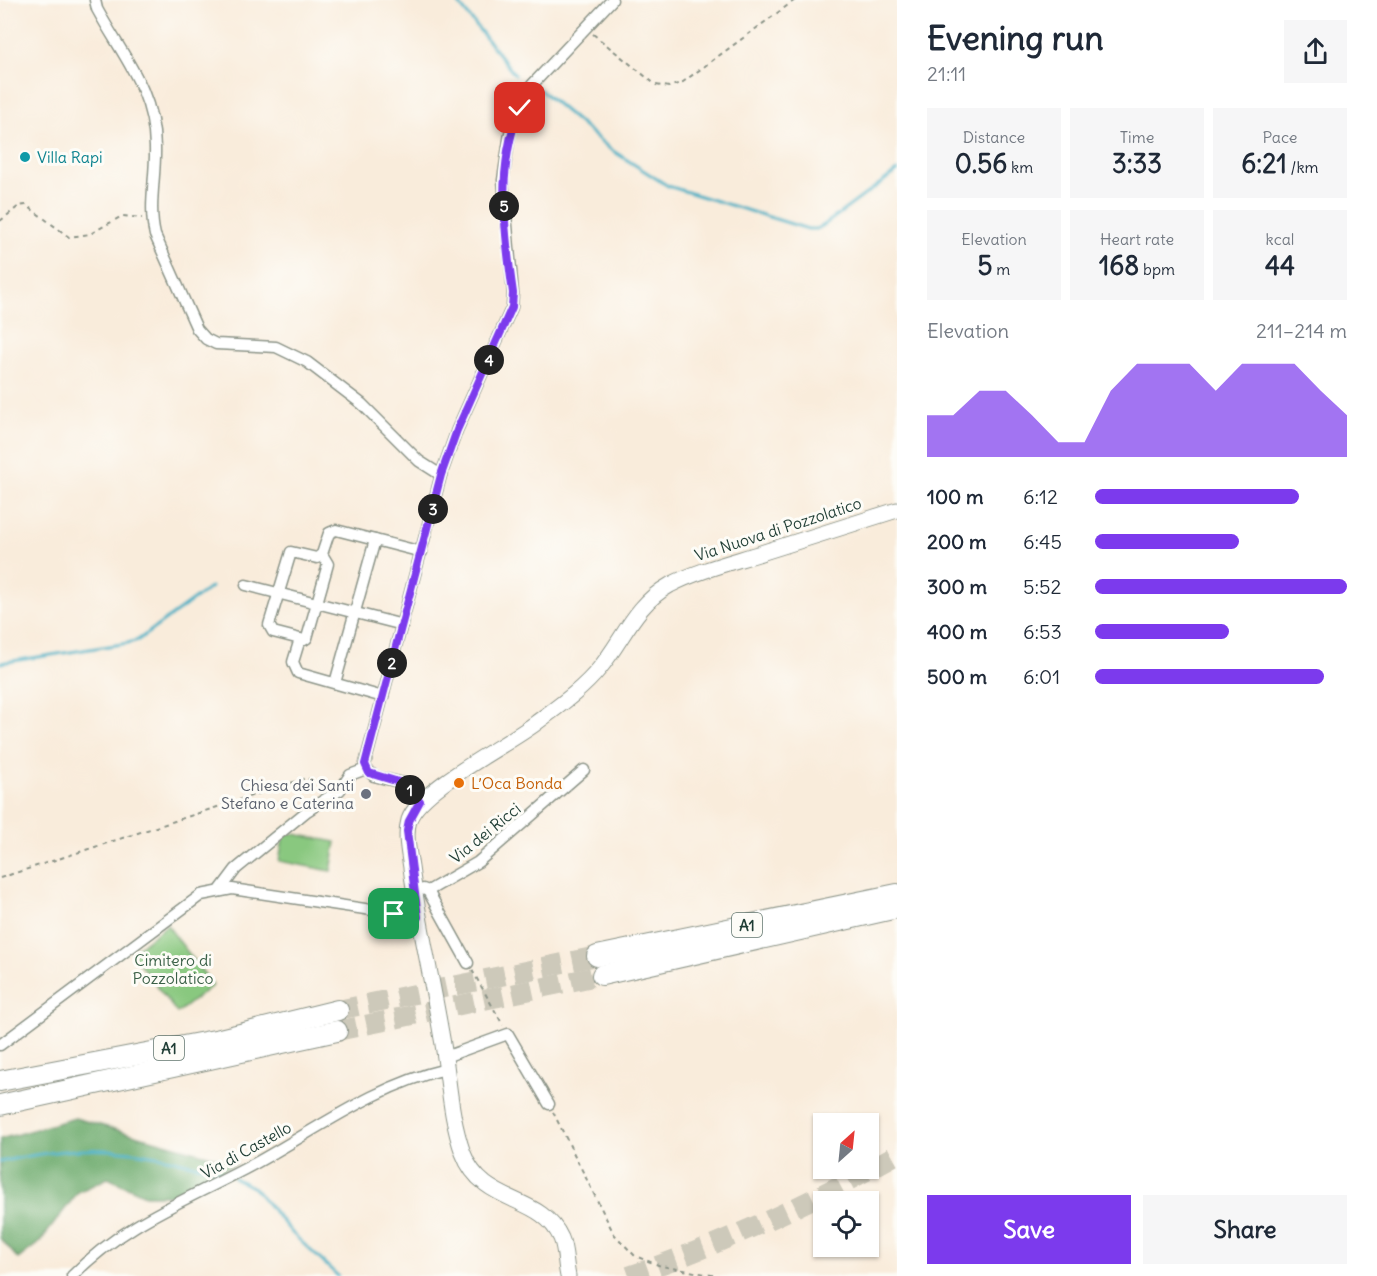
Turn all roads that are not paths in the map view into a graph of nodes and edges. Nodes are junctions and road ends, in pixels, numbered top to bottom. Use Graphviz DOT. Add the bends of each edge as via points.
graph roads {
  1 [pos="95,0"];
  2 [pos="612,0"];
  3 [pos="441,475"];
  4 [pos="897,510"];
  5 [pos="375,540"];
  6 [pos="422,552"];
  7 [pos="322,554"];
  8 [pos="246,585"];
  9 [pos="278,593"];
  10 [pos="317,604"];
  11 [pos="355,613"];
  12 [pos="403,625"];
  13 [pos="300,639"];
  14 [pos="335,683"];
  15 [pos="382,697"];
  16 [pos="366,769"];
  17 [pos="584,770"];
  18 [pos="420,801"];
  19 [pos="221,889"];
  20 [pos="421,890"];
  21 [pos="897,894"];
  22 [pos="897,908"];
  23 [pos="418,917"];
  24 [pos="597,956"];
  25 [pos="468,963"];
  26 [pos="602,975"];
  27 [pos="338,1011"];
  28 [pos="337,1031"];
  29 [pos="0,1045"];
  30 [pos="445,1063"];
  31 [pos="0,1081"];
  32 [pos="549,1104"];
  33 [pos="0,1105"];
  34 [pos="72,1276"];
  35 [pos="568,1276"];
  1 -- 3 [label="street" via="147,97 155,147 151,218 197,329 216,344 289,351 362,404 418,461"];
  2 -- 3 [label="street" via="527,92 510,133 503,180 512,307"];
  3 -- 6 [label="street"];
  4 -- 18 [label="main road, Via Nuova di Pozzolatico" via="671,585 634,615 587,681 516,738"];
  5 -- 6 [label="street"];
  5 -- 7 [label="street" via="336,530 329,533"];
  5 -- 11 [label="street"];
  6 -- 12 [label="street"];
  7 -- 9 [label="street" via="317,558 291,552"];
  7 -- 10 [label="street" via="327,564"];
  8 -- 9 [label="street"];
  9 -- 10 [label="street"];
  9 -- 13 [label="street" via="270,629"];
  10 -- 11 [label="street"];
  10 -- 13 [label="street" via="307,638"];
  11 -- 12 [label="street"];
  11 -- 14 [label="street"];
  12 -- 15 [label="street"];
  13 -- 14 [label="street" via="294,669"];
  14 -- 15 [label="street"];
  15 -- 16 [label="street"];
  16 -- 18 [label="street" via="374,776 402,783"];
  16 -- 19 [label="street" via="350,775 340,790 236,868"];
  17 -- 20 [label="street, Via dei Ricci" via="478,862"];
  18 -- 20 [label="main road" via="407,831"];
  19 -- 23 [label="street"];
  19 -- 29 [label="street" via="201,894"];
  20 -- 23 [label="main road"];
  20 -- 25 [label="street"];
  21 -- 24 [label="highway, A1"];
  22 -- 26 [label="highway, A1"];
  23 -- 30 [label="main road"];
  27 -- 31 [label="highway, A1" via="220,1039"];
  28 -- 33 [label="highway, A1"];
  30 -- 32 [label="street, Via di Castello" via="508,1034"];
  30 -- 34 [label="street, Via di Castello" via="397,1083 160,1211 97,1250"];
  30 -- 35 [label="main road" via="456,1132 468,1164 488,1187 551,1222 563,1246"];
}
